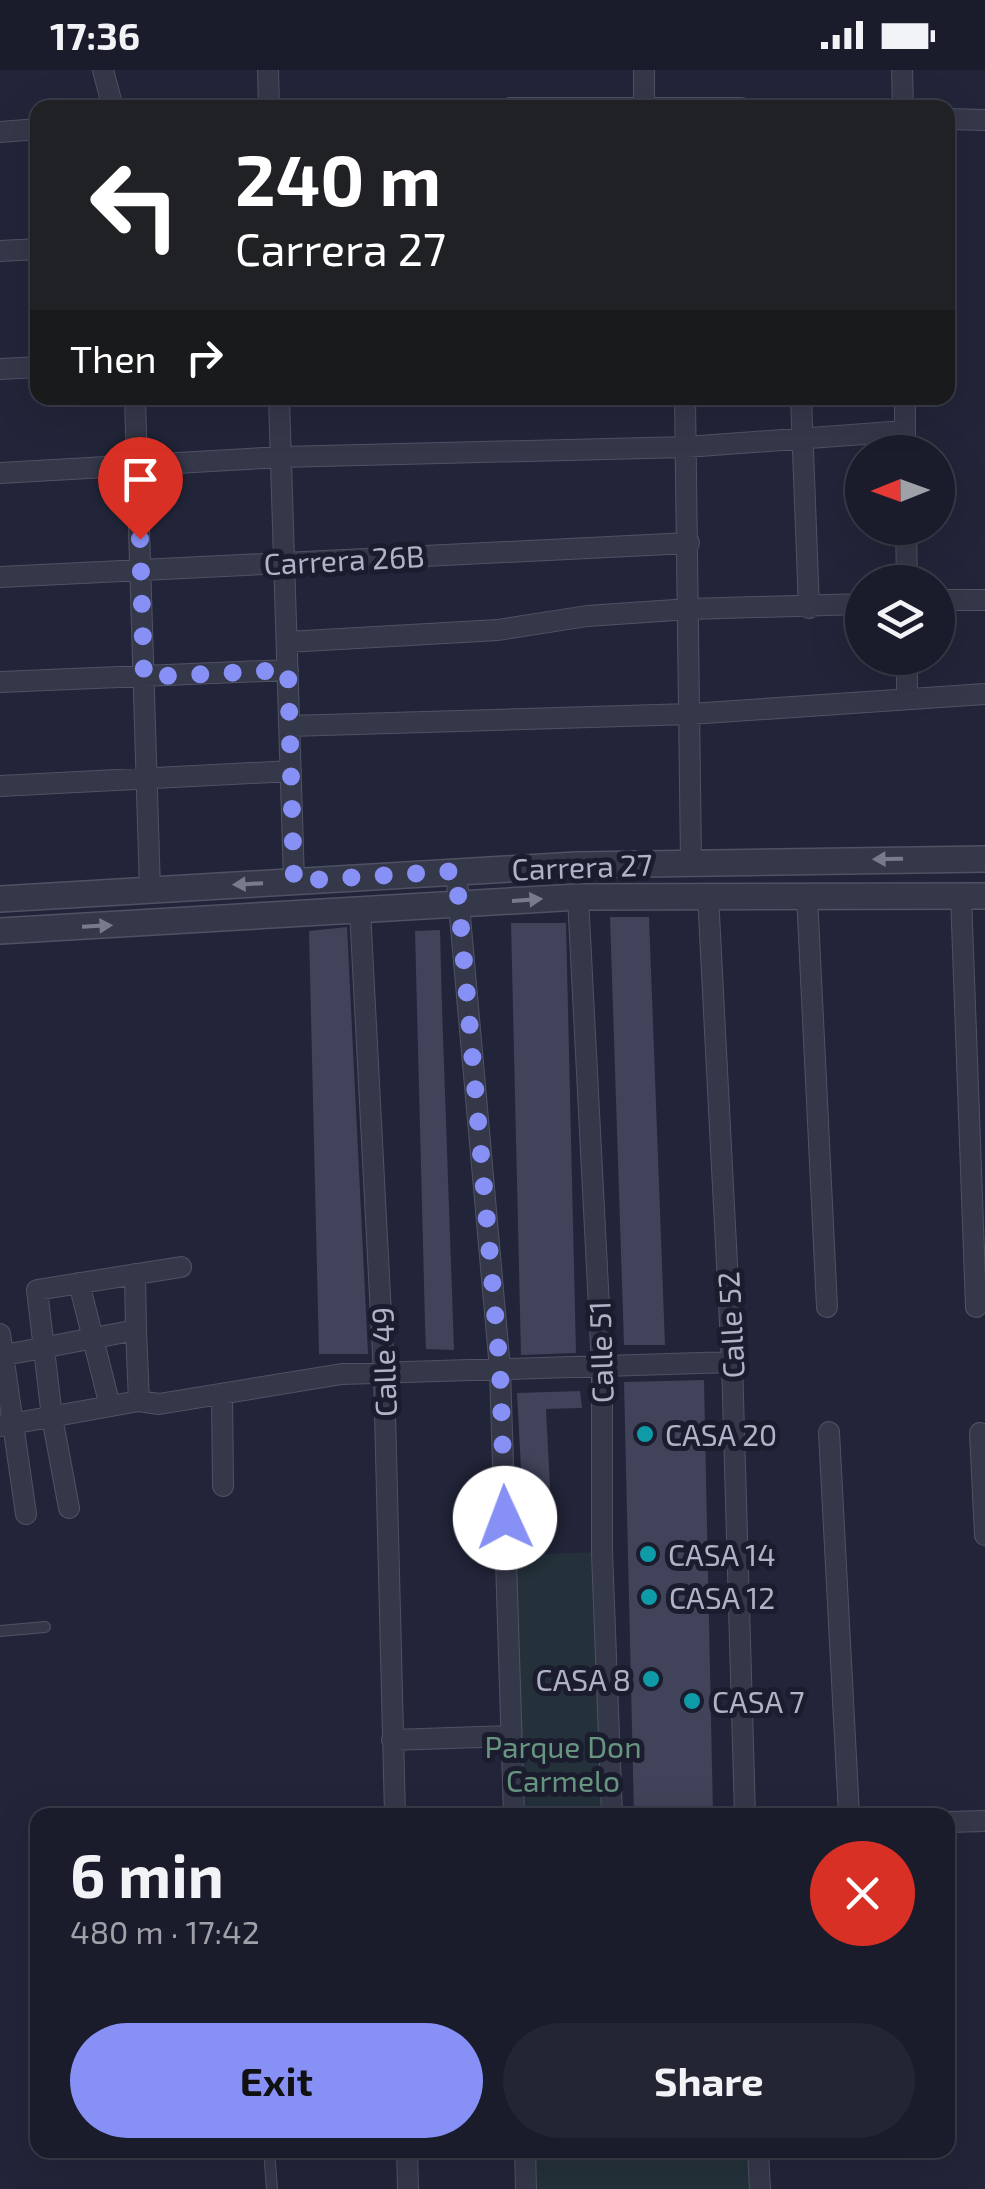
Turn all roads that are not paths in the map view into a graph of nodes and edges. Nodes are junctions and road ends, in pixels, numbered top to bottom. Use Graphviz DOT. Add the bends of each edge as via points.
graph roads {
  1 [pos="104,70"];
  2 [pos="268,70"];
  3 [pos="644,70"];
  4 [pos="902,70"];
  5 [pos="111,100"];
  6 [pos="270,100"];
  7 [pos="644,100"];
  8 [pos="903,100"];
  9 [pos="955,119"];
  10 [pos="985,120"];
  11 [pos="30,130"];
  12 [pos="0,132"];
  13 [pos="30,249"];
  14 [pos="0,251"];
  15 [pos="30,367"];
  16 [pos="0,369"];
  17 [pos="135,405"];
  18 [pos="279,405"];
  19 [pos="685,405"];
  20 [pos="801,405"];
  21 [pos="905,405"];
  22 [pos="905,431"];
  23 [pos="905,435"];
  24 [pos="801,438"];
  25 [pos="686,447"];
  26 [pos="281,457"];
  27 [pos="138,468"];
  28 [pos="0,473"];
  29 [pos="689,543"];
  30 [pos="284,561"];
  31 [pos="141,574"];
  32 [pos="0,578"];
  33 [pos="955,600"];
  34 [pos="985,600"];
  35 [pos="845,605"];
  36 [pos="690,608"];
  37 [pos="809,608"];
  38 [pos="287,642"];
  39 [pos="288,670"];
  40 [pos="907,675"];
  41 [pos="144,677"];
  42 [pos="0,682"];
  43 [pos="985,694"];
  44 [pos="907,696"];
  45 [pos="690,714"];
  46 [pos="289,726"];
  47 [pos="291,771"];
  48 [pos="147,780"];
  49 [pos="0,786"];
  50 [pos="985,859"];
  51 [pos="691,862"];
  52 [pos="456,871"];
  53 [pos="294,881"];
  54 [pos="150,890"];
  55 [pos="708,895"];
  56 [pos="578,896"];
  57 [pos="807,896"];
  58 [pos="973,896"];
  59 [pos="0,899"];
  60 [pos="458,904"];
  61 [pos="360,910"];
  62 [pos="0,931"];
  63 [pos="181,1267"];
  64 [pos="135,1274"];
  65 [pos="79,1283"];
  66 [pos="827,1306"];
  67 [pos="976,1307"];
  68 [pos="136,1330"];
  69 [pos="0,1334"];
  70 [pos="91,1339"];
  71 [pos="44,1348"];
  72 [pos="1,1356"];
  73 [pos="732,1362"];
  74 [pos="602,1366"];
  75 [pos="500,1369"];
  76 [pos="384,1373"];
  77 [pos="222,1394"];
  78 [pos="140,1401"];
  79 [pos="110,1406"];
  80 [pos="52,1417"];
  81 [pos="6,1425"];
  82 [pos="829,1432"];
  83 [pos="980,1433"];
  84 [pos="222,1486"];
  85 [pos="70,1508"];
  86 [pos="26,1514"];
  87 [pos="985,1535"];
  88 [pos="45,1627"];
  89 [pos="0,1631"];
  90 [pos="511,1736"];
  91 [pos="392,1740"];
  92 [pos="394,1808"];
  93 [pos="514,1808"];
  94 [pos="612,1808"];
  95 [pos="745,1808"];
  96 [pos="848,1808"];
  97 [pos="985,1821"];
  98 [pos="955,1822"];
  99 [pos="270,2158"];
  100 [pos="406,2158"];
  101 [pos="525,2158"];
  102 [pos="758,2158"];
  103 [pos="272,2189"];
  104 [pos="408,2189"];
  105 [pos="526,2189"];
  106 [pos="760,2189"];
  1 -- 5 [label="street"];
  2 -- 6 [label="street"];
  3 -- 7 [label="street"];
  4 -- 8 [label="street"];
  9 -- 10 [label="street"];
  11 -- 12 [label="street"];
  13 -- 14 [label="street"];
  15 -- 16 [label="street"];
  17 -- 27 [label="street"];
  18 -- 26 [label="street"];
  19 -- 25 [label="street"];
  20 -- 24 [label="street"];
  21 -- 22 [label="street"];
  22 -- 23 [label="street"];
  22 -- 24 [label="street"];
  24 -- 25 [label="street"];
  24 -- 37 [label="street"];
  25 -- 26 [label="street"];
  25 -- 29 [label="street"];
  26 -- 27 [label="street"];
  26 -- 30 [label="street"];
  27 -- 28 [label="street"];
  27 -- 31 [label="street"];
  29 -- 30 [label="street, Carrera 26B"];
  29 -- 36 [label="street"];
  30 -- 31 [label="street, Carrera 26B"];
  30 -- 38 [label="street"];
  31 -- 32 [label="street, Carrera 26B"];
  31 -- 41 [label="street"];
  33 -- 34 [label="street"];
  35 -- 37 [label="street"];
  36 -- 37 [label="street"];
  36 -- 38 [label="street" via="498,630"];
  36 -- 45 [label="street"];
  38 -- 39 [label="street"];
  39 -- 41 [label="street"];
  39 -- 46 [label="street"];
  40 -- 44 [label="street"];
  41 -- 42 [label="street"];
  41 -- 48 [label="street"];
  43 -- 44 [label="street"];
  44 -- 45 [label="street"];
  45 -- 46 [label="street"];
  45 -- 51 [label="street"];
  46 -- 47 [label="street"];
  47 -- 48 [label="street"];
  47 -- 53 [label="street"];
  48 -- 49 [label="street"];
  48 -- 54 [label="street"];
  50 -- 51 [label="street, Carrera 27, one-way"];
  51 -- 52 [label="street, Carrera 27"];
  52 -- 53 [label="street, Carrera 27"];
  52 -- 60 [label="street"];
  53 -- 54 [label="street, Carrera 27, one-way"];
  54 -- 59 [label="street, Carrera 27"];
  55 -- 56 [label="street, Carrera 27"];
  55 -- 57 [label="street, Carrera 27"];
  55 -- 73 [label="street, Calle 52"];
  60 -- 56 [label="street, Carrera 27, one-way"];
  56 -- 74 [label="street, Calle 51"];
  57 -- 58 [label="street, Carrera 27"];
  57 -- 66 [label="street"];
  58 -- 67 [label="street"];
  60 -- 61 [label="street, Carrera 27"];
  60 -- 75 [label="street"];
  62 -- 61 [label="street, Carrera 27, one-way"];
  61 -- 76 [label="street, Calle 49"];
  63 -- 64 [label="street"];
  64 -- 65 [label="street"];
  64 -- 68 [label="street"];
  65 -- 70 [label="street"];
  65 -- 71 [label="street" via="37,1290"];
  68 -- 70 [label="street"];
  68 -- 78 [label="street"];
  69 -- 72 [label="street"];
  70 -- 71 [label="street"];
  70 -- 79 [label="street"];
  71 -- 72 [label="street"];
  71 -- 80 [label="street"];
  72 -- 81 [label="street"];
  73 -- 74 [label="street"];
  73 -- 95 [label="street, Calle 52"];
  74 -- 75 [label="street"];
  74 -- 94 [label="street, Calle 51"];
  75 -- 76 [label="street"];
  75 -- 90 [label="street"];
  76 -- 77 [label="street"];
  76 -- 91 [label="street, Calle 49"];
  77 -- 78 [label="street"];
  77 -- 84 [label="street"];
  78 -- 79 [label="street"];
  79 -- 80 [label="street"];
  80 -- 81 [label="street"];
  80 -- 85 [label="street"];
  81 -- 86 [label="street"];
  82 -- 96 [label="street"];
  83 -- 87 [label="street"];
  88 -- 89 [label="lane"];
  90 -- 91 [label="street"];
  90 -- 93 [label="street"];
  91 -- 92 [label="street, Calle 49"];
  97 -- 98 [label="street"];
  99 -- 103 [label="lane"];
  100 -- 104 [label="street"];
  101 -- 105 [label="street"];
  102 -- 106 [label="street"];
}
